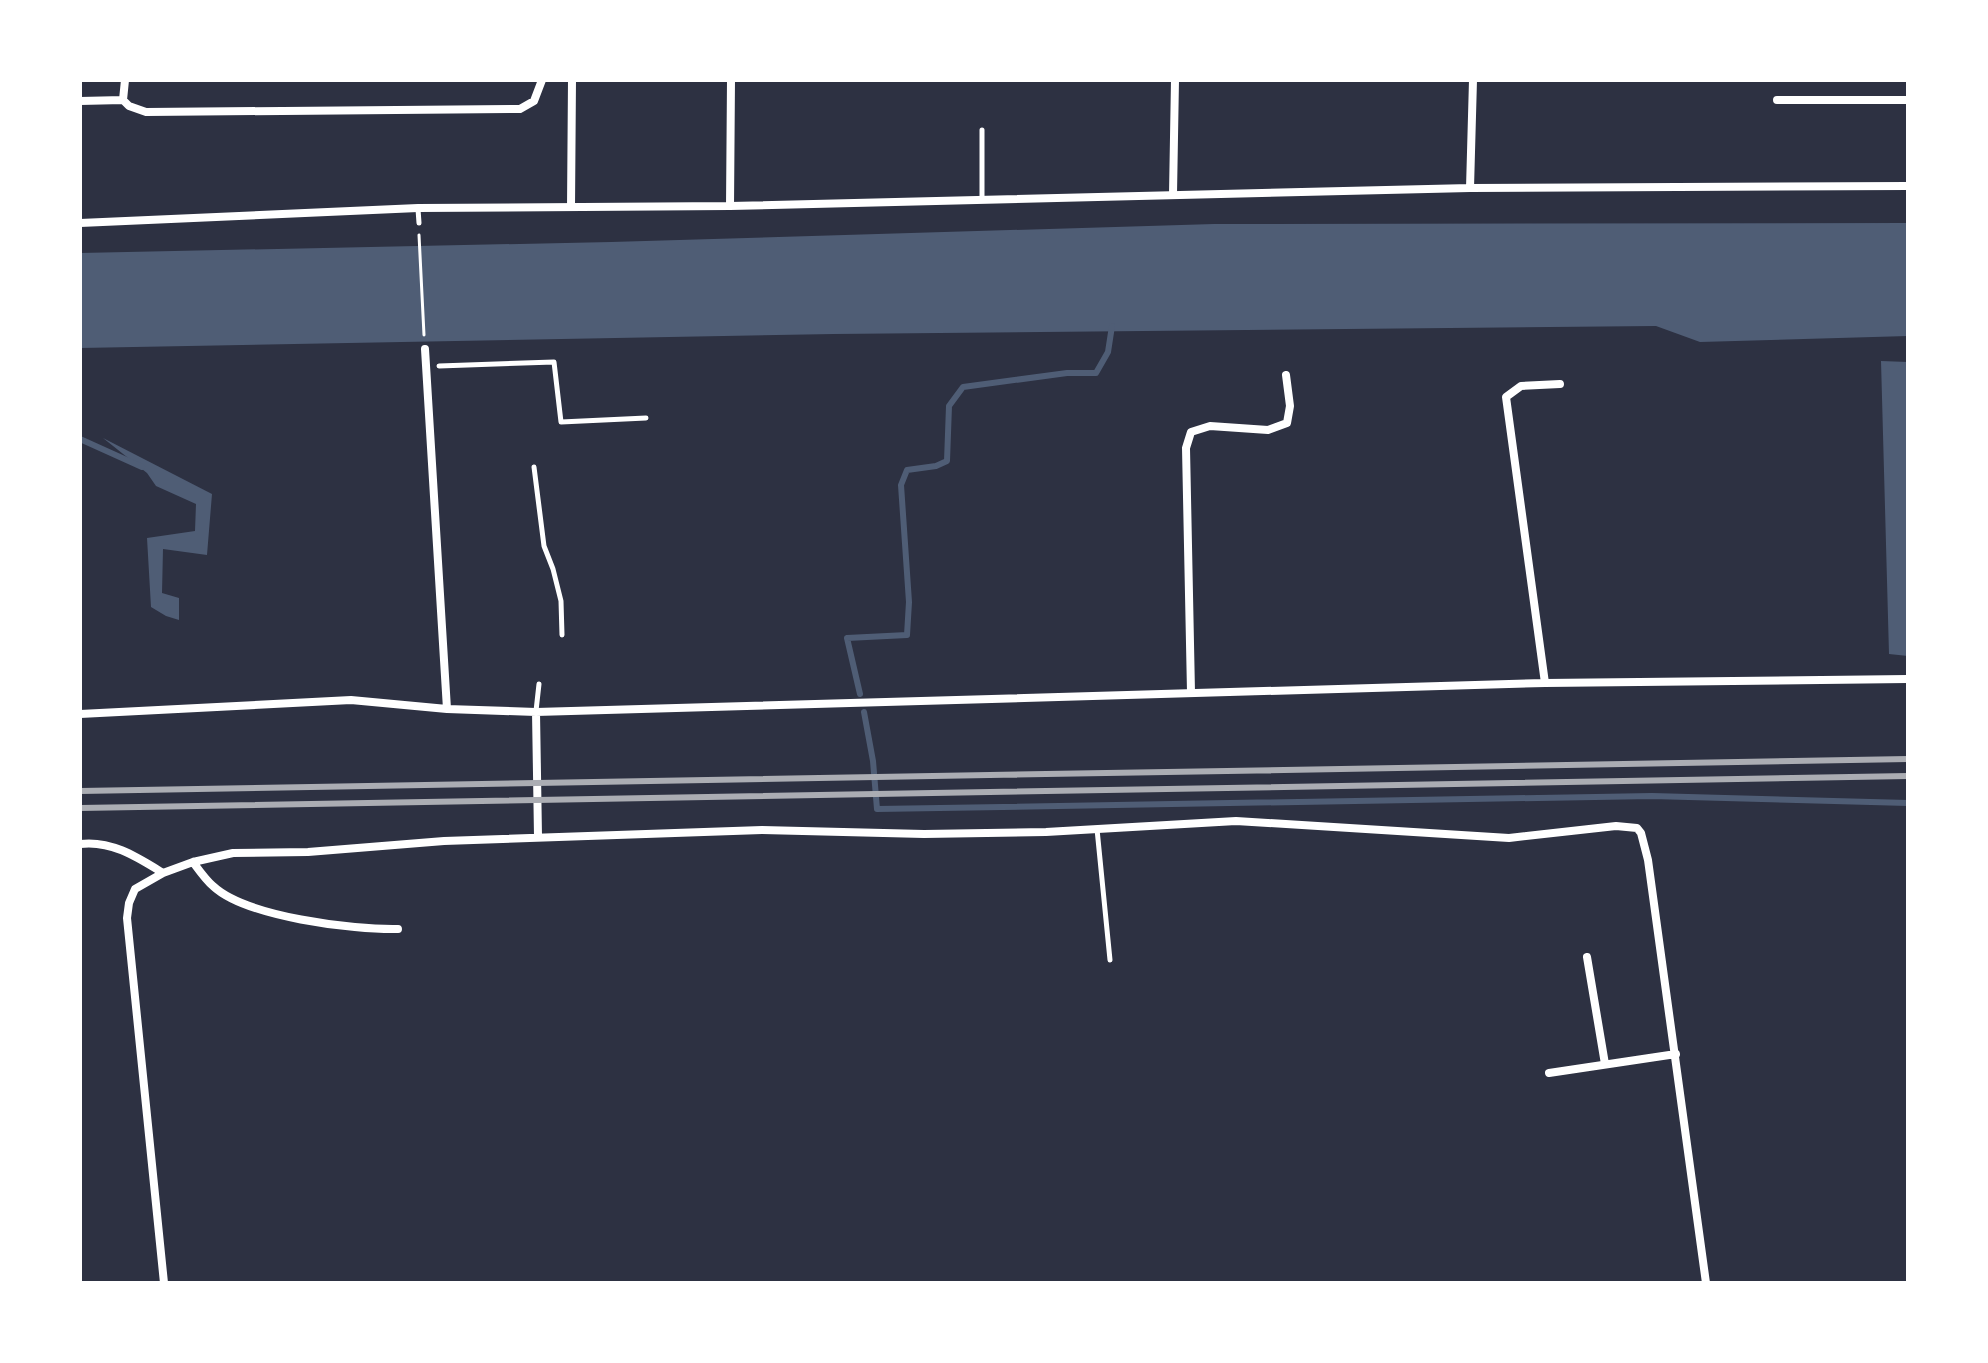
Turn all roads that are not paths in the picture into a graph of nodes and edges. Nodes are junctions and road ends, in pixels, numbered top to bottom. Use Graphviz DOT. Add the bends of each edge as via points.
graph roads {
  1 [pos="125,80"];
  2 [pos="542,80"];
  3 [pos="572,80"];
  4 [pos="731,80"];
  5 [pos="1175,80"];
  6 [pos="1473,80"];
  7 [pos="123,100"];
  8 [pos="1777,100"];
  9 [pos="1908,100"];
  10 [pos="80,101"];
  11 [pos="982,130"];
  12 [pos="1908,186"];
  13 [pos="1470,188"];
  14 [pos="1173,194"];
  15 [pos="982,201"];
  16 [pos="730,206"];
  17 [pos="571,207"];
  18 [pos="418,208"];
  19 [pos="80,223"];
  20 [pos="419,223"];
  21 [pos="425,349"];
  22 [pos="439,366"];
  23 [pos="1286,375"];
  24 [pos="1560,384"];
  25 [pos="646,418"];
  26 [pos="534,467"];
  27 [pos="562,635"];
  28 [pos="1908,679"];
  29 [pos="1545,683"];
  30 [pos="539,684"];
  31 [pos="1191,692"];
  32 [pos="447,709"];
  33 [pos="536,712"];
  34 [pos="80,714"];
  35 [pos="1097,829"];
  36 [pos="538,836"];
  37 [pos="80,844"];
  38 [pos="193,862"];
  39 [pos="163,873"];
  40 [pos="398,929"];
  41 [pos="1587,957"];
  42 [pos="1110,960"];
  43 [pos="1676,1054"];
  44 [pos="1605,1064"];
  45 [pos="1549,1073"];
  46 [pos="164,1283"];
  47 [pos="1706,1283"];
  1 -- 7 [label="street"];
  2 -- 7 [label="street" via="534,101 520,109 146,112"];
  3 -- 17 [label="street"];
  4 -- 16 [label="street"];
  5 -- 14 [label="street"];
  6 -- 13 [label="street"];
  7 -- 10 [label="street"];
  8 -- 9 [label="street"];
  11 -- 15 [label="lane"];
  12 -- 13 [label="street"];
  13 -- 14 [label="street"];
  14 -- 15 [label="street"];
  15 -- 16 [label="street"];
  16 -- 17 [label="street"];
  17 -- 18 [label="street"];
  18 -- 19 [label="street"];
  18 -- 20 [label="lane"];
  21 -- 32 [label="street"];
  22 -- 25 [label="lane" via="554,362 561,422"];
  23 -- 31 [label="street" via="1287,423 1268,430 1210,426 1191,432 1186,448"];
  24 -- 29 [label="street" via="1521,386 1506,397"];
  26 -- 27 [label="lane" via="544,546 561,601"];
  28 -- 29 [label="street"];
  29 -- 31 [label="street"];
  30 -- 33 [label="lane"];
  31 -- 33 [label="street"];
  32 -- 33 [label="street"];
  32 -- 34 [label="street" via="351,700"];
  33 -- 36 [label="street"];
  35 -- 36 [label="street"];
  35 -- 42 [label="lane"];
  35 -- 43 [label="street" via="1236,821 1509,838 1637,828 1648,860"];
  36 -- 38 [label="street" via="233,853"];
  37 -- 39 [label="street" via="124,850"];
  38 -- 39 [label="street"];
  38 -- 40 [label="street" via="214,888 271,911 321,924"];
  39 -- 46 [label="street" via="135,889 127,918"];
  41 -- 44 [label="street"];
  43 -- 44 [label="street"];
  43 -- 47 [label="street"];
  44 -- 45 [label="street"];
}
